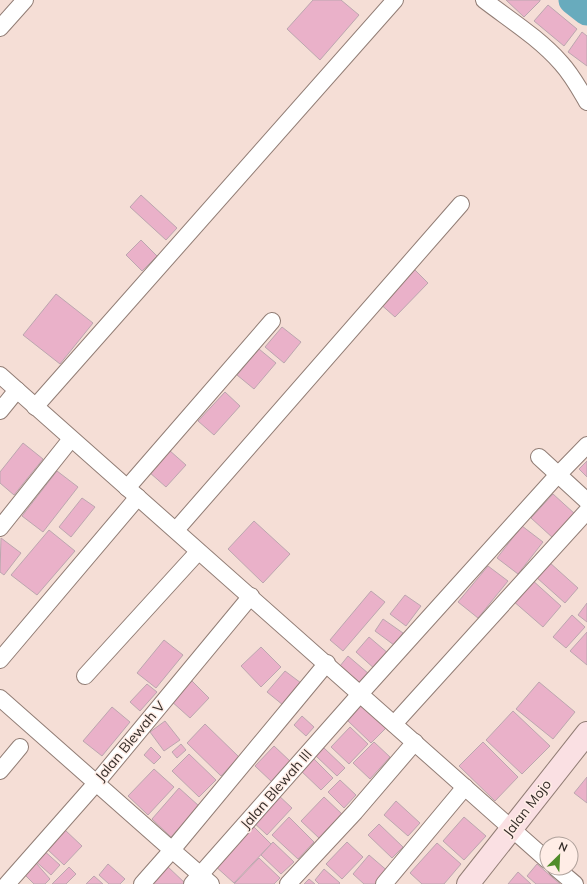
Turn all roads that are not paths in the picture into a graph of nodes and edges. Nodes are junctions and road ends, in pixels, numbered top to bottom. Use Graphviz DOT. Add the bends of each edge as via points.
graph roads {
  1 [pos="25,0"];
  2 [pos="395,0"];
  3 [pos="484,0"];
  4 [pos="0,28"];
  5 [pos="587,102"];
  6 [pos="461,204"];
  7 [pos="272,321"];
  8 [pos="0,375"];
  9 [pos="17,390"];
  10 [pos="35,407"];
  11 [pos="0,411"];
  12 [pos="71,439"];
  13 [pos="587,445"];
  14 [pos="539,457"];
  15 [pos="558,474"];
  16 [pos="132,492"];
  17 [pos="587,500"];
  18 [pos="587,511"];
  19 [pos="0,528"];
  20 [pos="176,530"];
  21 [pos="198,552"];
  22 [pos="250,596"];
  23 [pos="0,660"];
  24 [pos="327,663"];
  25 [pos="85,676"];
  26 [pos="360,694"];
  27 [pos="0,698"];
  28 [pos="394,724"];
  29 [pos="587,733"];
  30 [pos="414,742"];
  31 [pos="20,748"];
  32 [pos="0,771"];
  33 [pos="97,782"];
  34 [pos="464,787"];
  35 [pos="511,828"];
  36 [pos="172,850"];
  37 [pos="539,853"];
  38 [pos="565,876"];
  39 [pos="201,881"];
  40 [pos="7,884"];
  41 [pos="142,884"];
  42 [pos="288,884"];
  43 [pos="384,884"];
  44 [pos="468,884"];
  45 [pos="574,884"];
  1 -- 4 [label="street"];
  2 -- 10 [label="street"];
  3 -- 5 [label="street" via="561,62"];
  6 -- 20 [label="street"];
  7 -- 16 [label="street"];
  8 -- 9 [label="street"];
  9 -- 10 [label="street"];
  9 -- 11 [label="street"];
  10 -- 12 [label="street"];
  12 -- 16 [label="street"];
  12 -- 19 [label="street"];
  13 -- 15 [label="street, Jalan Blewah III"];
  14 -- 15 [label="street"];
  15 -- 17 [label="street"];
  15 -- 26 [label="street, Jalan Blewah III"];
  16 -- 20 [label="street"];
  16 -- 23 [label="street"];
  18 -- 28 [label="street"];
  20 -- 21 [label="street"];
  21 -- 22 [label="street"];
  21 -- 25 [label="street"];
  22 -- 24 [label="street"];
  22 -- 33 [label="street, Jalan Blewah V"];
  24 -- 26 [label="street"];
  24 -- 36 [label="street"];
  26 -- 28 [label="street"];
  26 -- 39 [label="street, Jalan Blewah III"];
  27 -- 33 [label="street"];
  28 -- 30 [label="street"];
  29 -- 35 [label="street, Jalan Mojo"];
  30 -- 34 [label="street"];
  30 -- 42 [label="street" via="355,812"];
  31 -- 32 [label="street"];
  33 -- 36 [label="street"];
  33 -- 40 [label="street, Jalan Blewah V"];
  34 -- 35 [label="street"];
  34 -- 43 [label="street"];
  35 -- 37 [label="street"];
  35 -- 44 [label="street, Jalan Mojo"];
  36 -- 39 [label="street"];
  36 -- 41 [label="street"];
  38 -- 45 [label="street"];
}
